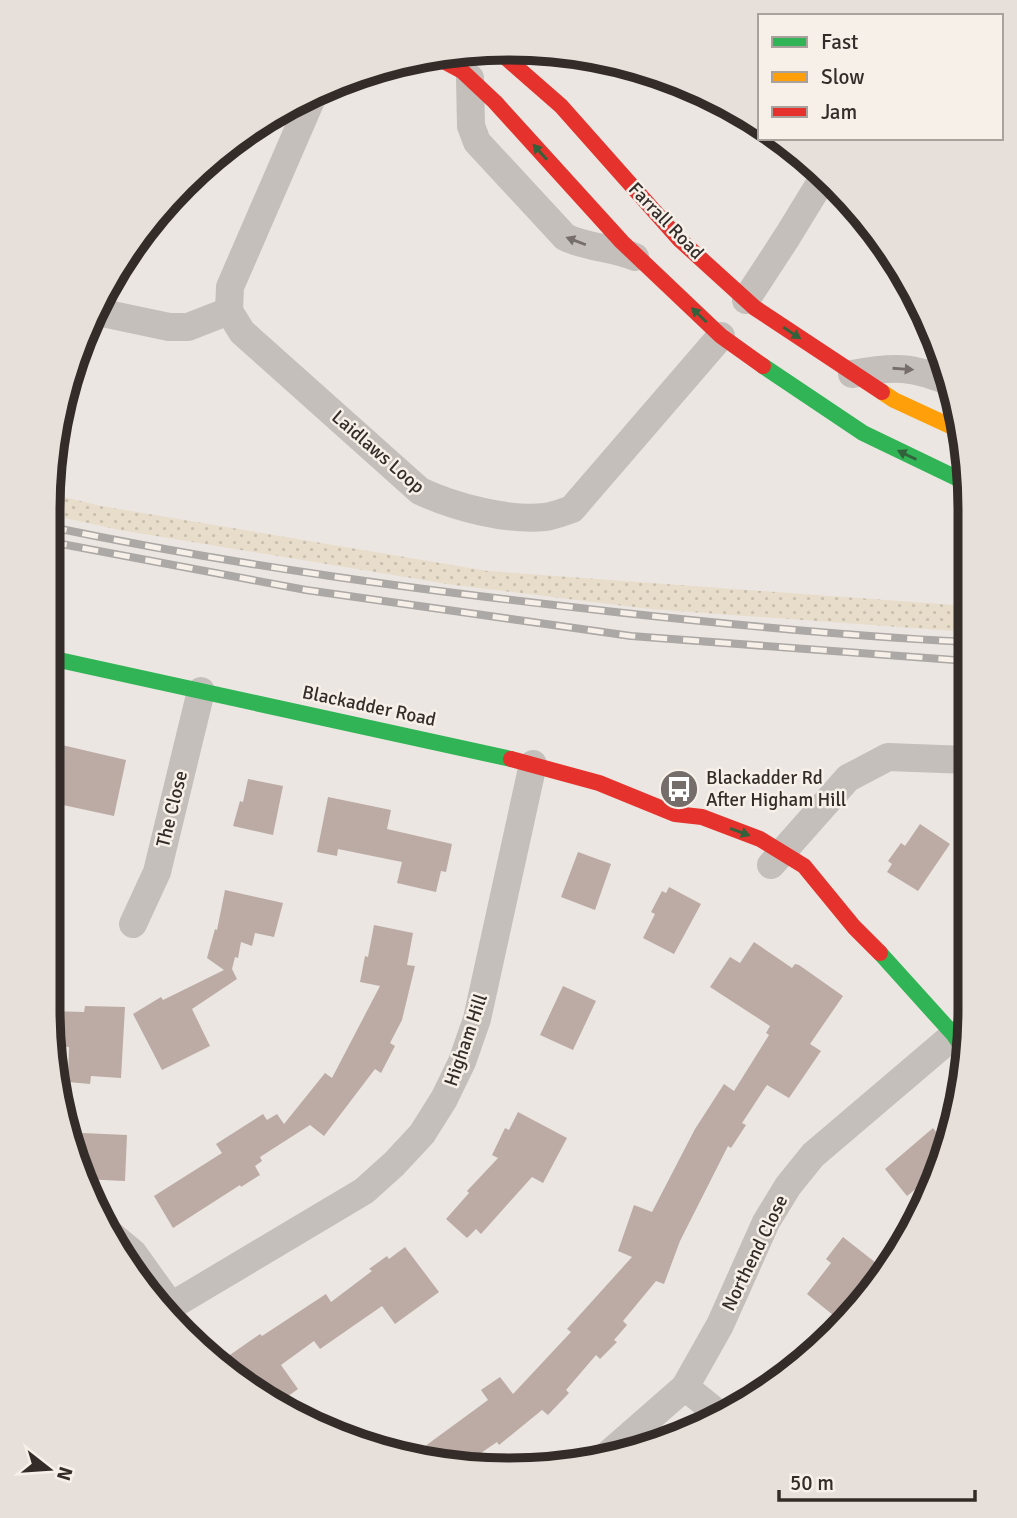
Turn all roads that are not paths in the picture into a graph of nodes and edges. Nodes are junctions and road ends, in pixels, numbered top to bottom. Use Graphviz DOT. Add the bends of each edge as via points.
graph roads {
  1 [pos="509,60"];
  2 [pos="448,63"];
  3 [pos="470,78"];
  4 [pos="308,107"];
  5 [pos="819,185"];
  6 [pos="641,260"];
  7 [pos="746,299"];
  8 [pos="229,311"];
  9 [pos="104,314"];
  10 [pos="721,336"];
  11 [pos="852,374"];
  12 [pos="938,378"];
  13 [pos="950,426"];
  14 [pos="957,478"];
  15 [pos="60,660"];
  16 [pos="201,691"];
  17 [pos="958,760"];
  18 [pos="533,764"];
  19 [pos="675,814"];
  20 [pos="694,833"];
  21 [pos="772,863"];
  22 [pos="814,905"];
  23 [pos="134,924"];
  24 [pos="854,927"];
  25 [pos="957,1040"];
  26 [pos="956,1047"];
  27 [pos="130,1250"];
  28 [pos="152,1283"];
  29 [pos="171,1306"];
  30 [pos="685,1387"];
  31 [pos="712,1409"];
  32 [pos="619,1444"];
  1 -- 7 [label="main road, Farrall Road" via="561,106 679,239"];
  2 -- 3 [label="main road"];
  6 -- 3 [label="main road, one-way"];
  6 -- 3 [label="street, one-way" via="565,237 477,142 471,126"];
  4 -- 8 [label="street" via="230,287"];
  5 -- 7 [label="street"];
  10 -- 6 [label="main road, one-way"];
  7 -- 11 [label="main road, Farrall Road, one-way"];
  8 -- 9 [label="street" via="188,327"];
  8 -- 10 [label="street, Laidlaws Loop" via="242,332 420,491 443,502 519,518 547,517 572,509"];
  14 -- 10 [label="main road, one-way" via="863,433"];
  11 -- 12 [label="street, one-way" via="894,368"];
  11 -- 13 [label="main road, Farrall Road"];
  15 -- 16 [label="main road, Blackadder Road"];
  16 -- 18 [label="main road, Blackadder Road"];
  16 -- 23 [label="street, The Close" via="157,872"];
  17 -- 21 [label="street" via="888,757 848,778"];
  18 -- 19 [label="main road, Blackadder Road" via="599,783"];
  18 -- 29 [label="street, Higham Hill" via="477,1019 462,1062 422,1134 364,1191"];
  19 -- 20 [label="main road, Blackadder Road"];
  19 -- 21 [label="main road, Blackadder Road, one-way" via="702,817 760,839"];
  21 -- 24 [label="main road, Blackadder Road" via="804,866"];
  22 -- 24 [label="main road, Blackadder Road"];
  24 -- 25 [label="main road, Blackadder Road"];
  26 -- 30 [label="street, Northend Close" via="813,1155 788,1186"];
  27 -- 28 [label="street, Higham Hill"];
  30 -- 31 [label="street"];
  30 -- 32 [label="street, Northend Close"];
}
